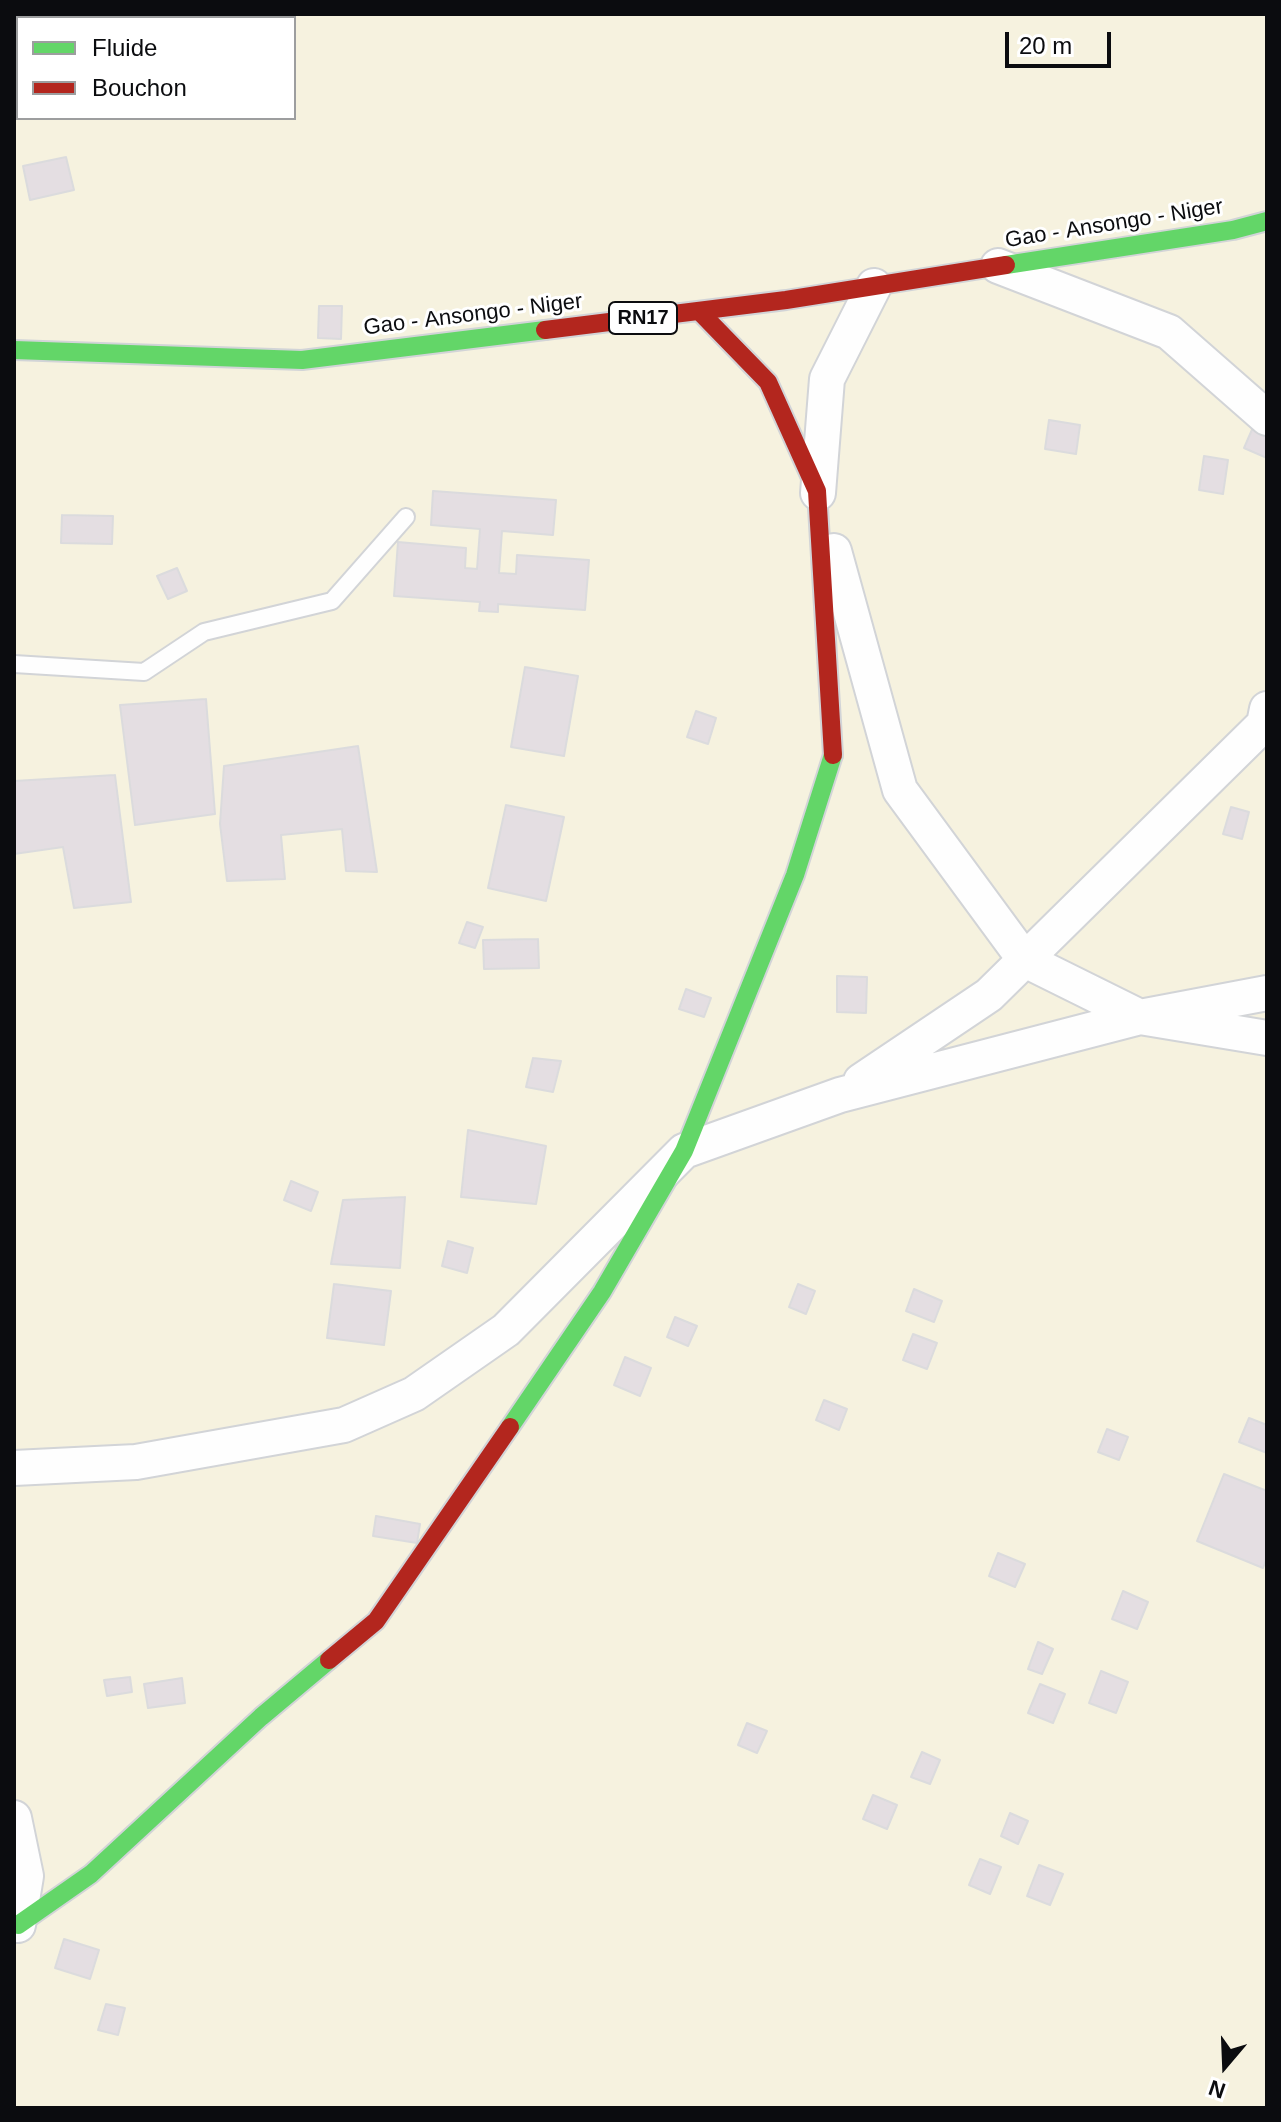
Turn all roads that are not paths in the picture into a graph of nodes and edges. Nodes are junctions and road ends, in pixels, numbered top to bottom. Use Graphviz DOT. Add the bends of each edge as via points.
graph roads {
  1 [pos="1267,221"];
  2 [pos="998,266"];
  3 [pos="874,286"];
  4 [pos="699,311"];
  5 [pos="14,350"];
  6 [pos="1267,418"];
  7 [pos="817,491"];
  8 [pos="406,517"];
  9 [pos="14,664"];
  10 [pos="1267,709"];
  11 [pos="1025,960"];
  12 [pos="1267,993"];
  13 [pos="1140,1017"];
  14 [pos="1267,1038"];
  15 [pos="840,1095"];
  16 [pos="684,1151"];
  17 [pos="14,1468"];
  18 [pos="14,1818"];
  19 [pos="18,1925"];
  1 -- 2 [label="street, Gao - Ansongo - Niger / RN17"];
  2 -- 3 [label="street, Gao - Ansongo - Niger / RN17"];
  2 -- 6 [label="street" via="1169,332"];
  3 -- 4 [label="street, Gao - Ansongo - Niger / RN17"];
  3 -- 7 [label="street" via="827,379"];
  4 -- 5 [label="street, Gao - Ansongo - Niger / RN17" via="302,360"];
  4 -- 7 [label="street" via="768,382"];
  7 -- 11 [label="street" via="900,790"];
  7 -- 16 [label="street" via="834,753 795,875"];
  8 -- 9 [label="lane" via="332,601 204,632 144,672"];
  10 -- 11 [label="street" via="1264,724"];
  11 -- 13 [label="street"];
  11 -- 15 [label="street" via="989,995"];
  12 -- 13 [label="street"];
  13 -- 14 [label="street"];
  13 -- 15 [label="street"];
  15 -- 16 [label="street"];
  16 -- 17 [label="street" via="506,1330 414,1394 344,1425 136,1462"];
  16 -- 19 [label="street" via="602,1292 376,1621 261,1717 91,1874"];
  18 -- 19 [label="street" via="26,1876"];
}
